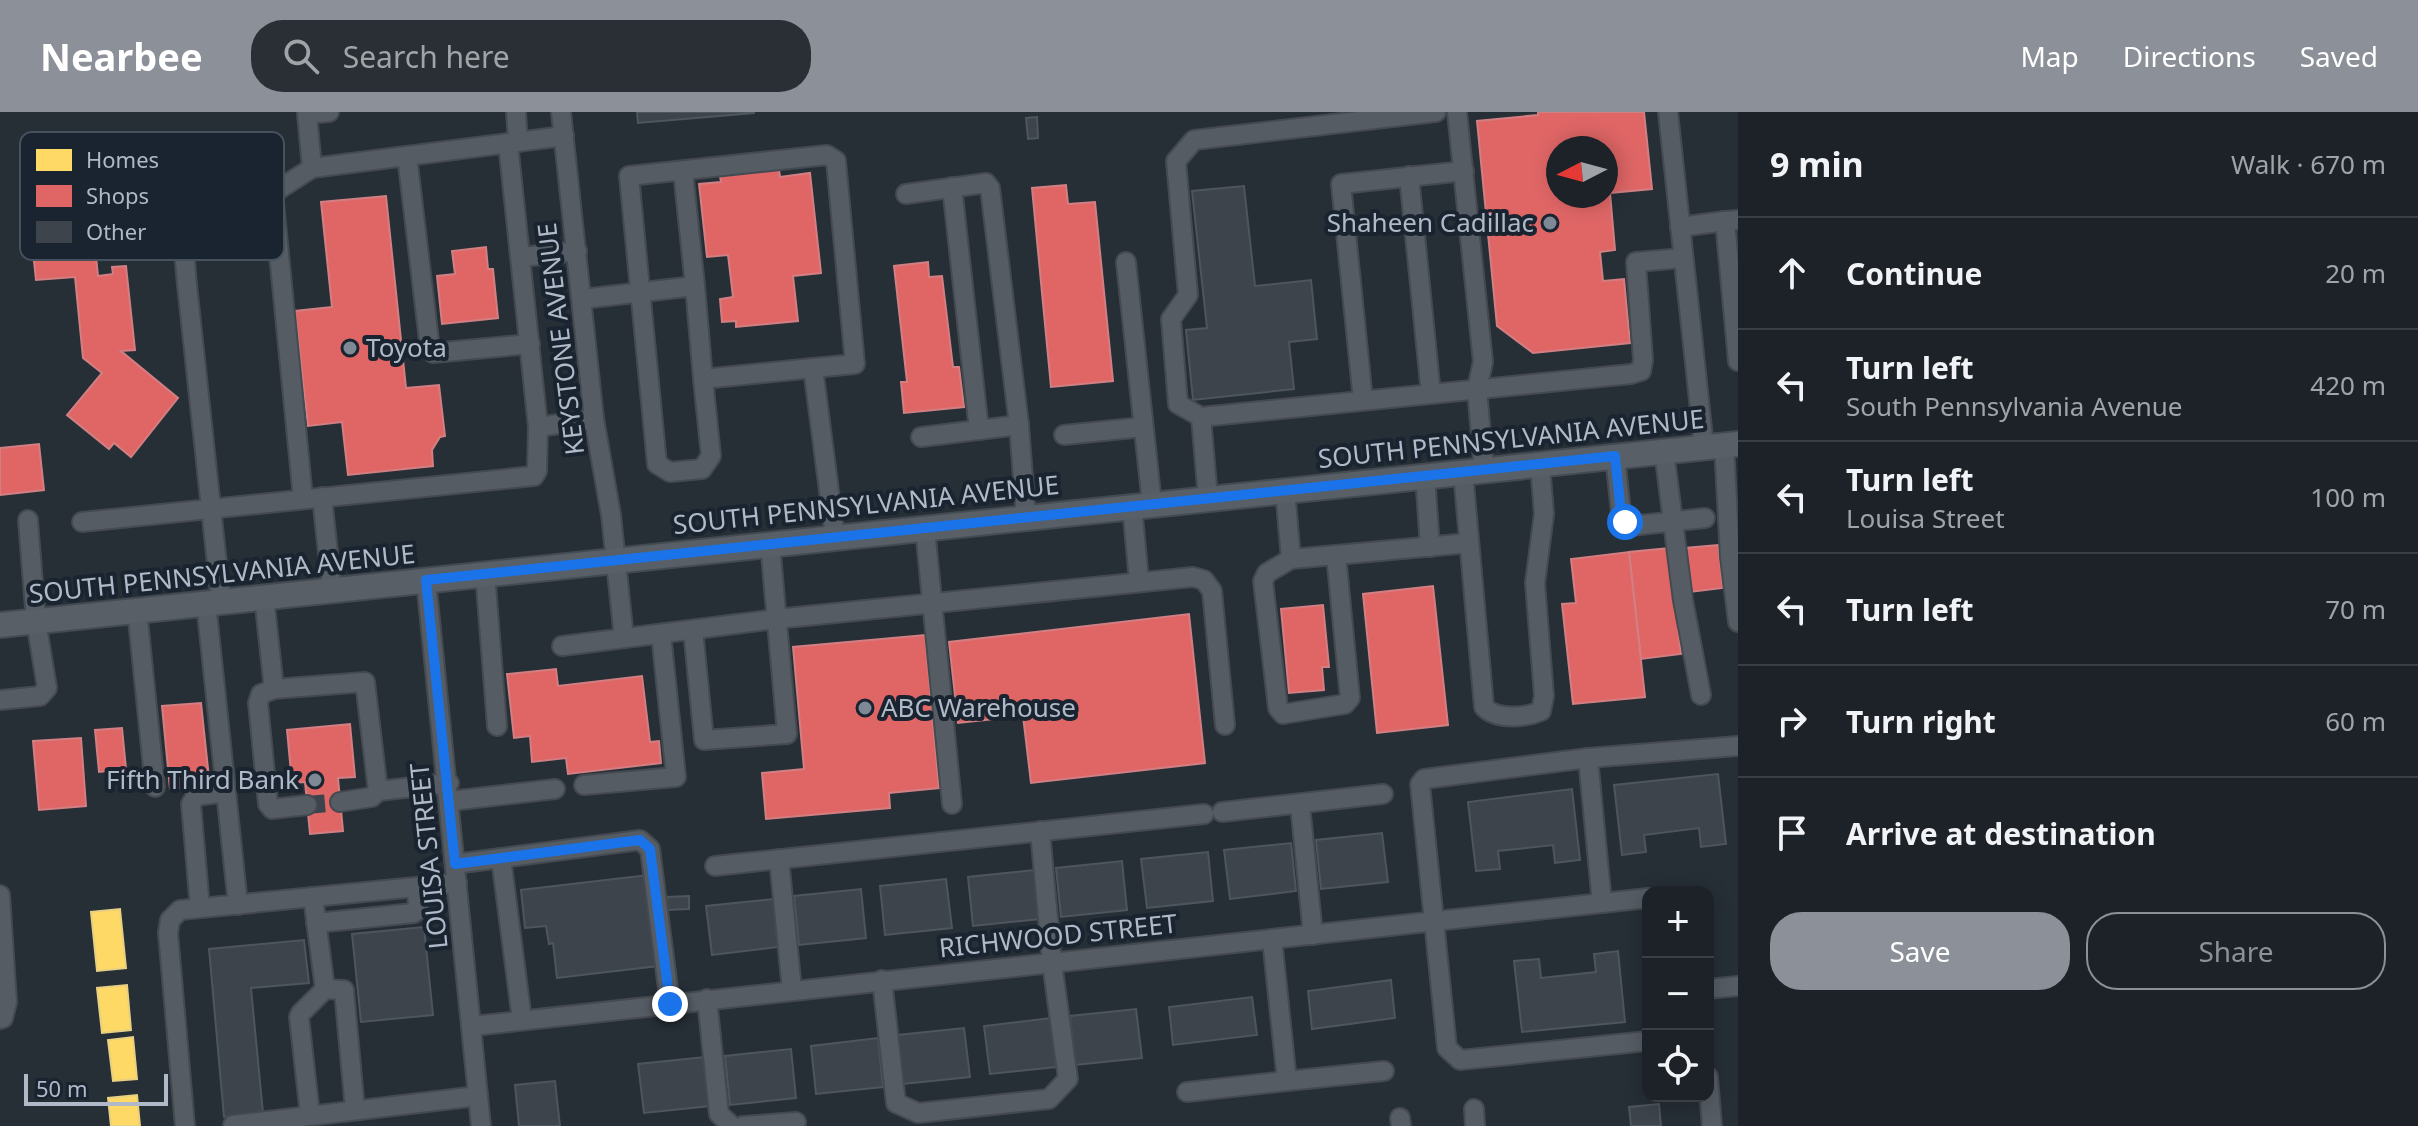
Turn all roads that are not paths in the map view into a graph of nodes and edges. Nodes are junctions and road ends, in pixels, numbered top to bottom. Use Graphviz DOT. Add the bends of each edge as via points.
graph roads {
  1 [pos="329,112"];
  2 [pos="516,112"];
  3 [pos="561,112"];
  4 [pos="1436,112"];
  5 [pos="1457,112"];
  6 [pos="1668,112"];
  7 [pos="564,136"];
  8 [pos="513,142"];
  9 [pos="407,156"];
  10 [pos="312,168"];
  11 [pos="683,171"];
  12 [pos="1464,171"];
  13 [pos="1409,176"];
  14 [pos="284,186"];
  15 [pos="952,187"];
  16 [pos="906,194"];
  17 [pos="1731,221"];
  18 [pos="1680,227"];
  19 [pos="577,251"];
  20 [pos="522,257"];
  21 [pos="1683,258"];
  22 [pos="186,260"];
  23 [pos="282,260"];
  24 [pos="1126,262"];
  25 [pos="695,286"];
  26 [pos="641,292"];
  27 [pos="582,299"];
  28 [pos="530,344"];
  29 [pos="1738,361"];
  30 [pos="813,368"];
  31 [pos="703,379"];
  32 [pos="1477,389"];
  33 [pos="1431,394"];
  34 [pos="1363,400"];
  35 [pos="1201,417"];
  36 [pos="594,419"];
  37 [pos="1019,425"];
  38 [pos="538,427"];
  39 [pos="1143,427"];
  40 [pos="979,430"];
  41 [pos="1064,435"];
  42 [pos="921,437"];
  43 [pos="1722,445"];
  44 [pos="1664,451"];
  45 [pos="1615,456"];
  46 [pos="1540,464"];
  47 [pos="1473,471"];
  48 [pos="1425,476"];
  49 [pos="1285,490"];
  50 [pos="313,498"];
  51 [pos="1208,498"];
  52 [pos="1142,505"];
  53 [pos="211,507"];
  54 [pos="1026,517"];
  55 [pos="1733,517"];
  56 [pos="1705,518"];
  57 [pos="28,520"];
  58 [pos="82,522"];
  59 [pos="1673,523"];
  60 [pos="925,529"];
  61 [pos="835,537"];
  62 [pos="1469,543"];
  63 [pos="770,544"];
  64 [pos="1430,547"];
  65 [pos="1336,555"];
  66 [pos="617,559"];
  67 [pos="1291,559"];
  68 [pos="485,573"];
  69 [pos="426,580"];
  70 [pos="1139,581"];
  71 [pos="332,590"];
  72 [pos="264,597"];
  73 [pos="214,602"];
  74 [pos="932,604"];
  75 [pos="137,610"];
  76 [pos="776,619"];
  77 [pos="36,621"];
  78 [pos="1738,622"];
  79 [pos="0,625"];
  80 [pos="693,630"];
  81 [pos="661,634"];
  82 [pos="624,638"];
  83 [pos="562,646"];
  84 [pos="274,689"];
  85 [pos="1701,695"];
  86 [pos="0,700"];
  87 [pos="1225,725"];
  88 [pos="497,726"];
  89 [pos="1738,746"];
  90 [pos="1588,758"];
  91 [pos="584,785"];
  92 [pos="155,787"];
  93 [pos="555,789"];
  94 [pos="378,791"];
  95 [pos="226,792"];
  96 [pos="449,792"];
  97 [pos="1383,794"];
  98 [pos="340,802"];
  99 [pos="952,804"];
  100 [pos="1300,804"];
  101 [pos="307,805"];
  102 [pos="1040,831"];
  103 [pos="501,858"];
  104 [pos="779,859"];
  105 [pos="715,866"];
  106 [pos="456,874"];
  107 [pos="417,888"];
  108 [pos="0,895"];
  109 [pos="313,897"];
  110 [pos="1642,899"];
  111 [pos="1602,903"];
  112 [pos="238,905"];
  113 [pos="200,908"];
  114 [pos="1434,922"];
  115 [pos="316,923"];
  116 [pos="1313,935"];
  117 [pos="1272,939"];
  118 [pos="1052,963"];
  119 [pos="882,980"];
  120 [pos="1738,986"];
  121 [pos="1714,988"];
  122 [pos="325,989"];
  123 [pos="792,990"];
  124 [pos="707,999"];
  125 [pos="670,1004"];
  126 [pos="0,1019"];
  127 [pos="522,1020"];
  128 [pos="473,1026"];
  129 [pos="1642,1042"];
  130 [pos="1384,1071"];
  131 [pos="1287,1081"];
  132 [pos="1187,1092"];
  133 [pos="478,1096"];
  134 [pos="1710,1102"];
  135 [pos="355,1110"];
  136 [pos="310,1115"];
  137 [pos="796,1122"];
  138 [pos="233,1125"];
  139 [pos="185,1126"];
  140 [pos="481,1126"];
  141 [pos="732,1126"];
  142 [pos="743,1126"];
  143 [pos="1712,1126"];
  1 -- 10 [label="street" via="307,114"];
  2 -- 8 [label="street"];
  3 -- 7 [label="street, KEYSTONE AVENUE"];
  4 -- 35 [label="street" via="1194,140 1176,161 1188,295 1171,319 1178,404"];
  5 -- 12 [label="street"];
  6 -- 18 [label="street"];
  7 -- 8 [label="street"];
  7 -- 19 [label="street, KEYSTONE AVENUE"];
  8 -- 9 [label="street"];
  8 -- 20 [label="street"];
  9 -- 10 [label="street"];
  9 -- 28 [label="street" via="433,353"];
  10 -- 14 [label="street"];
  11 -- 25 [label="street"];
  11 -- 26 [label="street" via="629,176"];
  11 -- 30 [label="street" via="827,155 836,161 855,364"];
  12 -- 13 [label="street"];
  12 -- 32 [label="street" via="1483,362"];
  13 -- 33 [label="street"];
  13 -- 34 [label="street" via="1341,184"];
  15 -- 16 [label="street"];
  15 -- 37 [label="street" via="986,183 990,188"];
  15 -- 40 [label="street"];
  17 -- 18 [label="street"];
  17 -- 29 [label="street"];
  18 -- 21 [label="street"];
  19 -- 20 [label="street"];
  19 -- 27 [label="street, KEYSTONE AVENUE"];
  20 -- 28 [label="street"];
  21 -- 32 [label="street" via="1636,262 1641,371"];
  21 -- 43 [label="street"];
  22 -- 53 [label="street"];
  23 -- 50 [label="street"];
  24 -- 39 [label="street"];
  25 -- 26 [label="street"];
  25 -- 31 [label="street"];
  26 -- 27 [label="street"];
  26 -- 31 [label="street" via="657,464 670,472 702,469 711,456"];
  27 -- 36 [label="street, KEYSTONE AVENUE"];
  28 -- 38 [label="street"];
  30 -- 31 [label="street"];
  30 -- 61 [label="street"];
  32 -- 33 [label="street"];
  32 -- 47 [label="street"];
  33 -- 34 [label="street"];
  34 -- 35 [label="street"];
  35 -- 51 [label="street"];
  36 -- 38 [label="street"];
  36 -- 66 [label="street, KEYSTONE AVENUE"];
  37 -- 40 [label="street"];
  37 -- 54 [label="street"];
  38 -- 50 [label="street" via="534,476"];
  39 -- 41 [label="street"];
  39 -- 52 [label="street"];
  40 -- 42 [label="street"];
  43 -- 44 [label="main road, SOUTH PENNSYLVANIA AVENUE"];
  43 -- 55 [label="street"];
  44 -- 45 [label="main road, SOUTH PENNSYLVANIA AVENUE"];
  44 -- 59 [label="street"];
  45 -- 46 [label="main road, SOUTH PENNSYLVANIA AVENUE"];
  45 -- 59 [label="street" via="1625,522 1634,527"];
  46 -- 47 [label="main road, SOUTH PENNSYLVANIA AVENUE"];
  46 -- 62 [label="street" via="1544,514 1536,609 1544,696 1541,711 1534,714 1499,716 1484,707"];
  47 -- 48 [label="main road, SOUTH PENNSYLVANIA AVENUE"];
  47 -- 62 [label="street"];
  48 -- 49 [label="main road, SOUTH PENNSYLVANIA AVENUE"];
  48 -- 64 [label="street"];
  49 -- 51 [label="main road, SOUTH PENNSYLVANIA AVENUE"];
  49 -- 67 [label="street"];
  50 -- 53 [label="street"];
  50 -- 71 [label="street"];
  51 -- 52 [label="main road, SOUTH PENNSYLVANIA AVENUE"];
  52 -- 54 [label="main road, SOUTH PENNSYLVANIA AVENUE"];
  52 -- 70 [label="street"];
  53 -- 58 [label="street"];
  53 -- 73 [label="street"];
  54 -- 60 [label="main road, SOUTH PENNSYLVANIA AVENUE"];
  55 -- 78 [label="street"];
  56 -- 59 [label="street"];
  57 -- 77 [label="street"];
  59 -- 85 [label="street"];
  60 -- 61 [label="main road, SOUTH PENNSYLVANIA AVENUE"];
  60 -- 74 [label="street"];
  61 -- 63 [label="main road, SOUTH PENNSYLVANIA AVENUE"];
  62 -- 64 [label="street"];
  63 -- 66 [label="main road, SOUTH PENNSYLVANIA AVENUE"];
  63 -- 76 [label="street"];
  64 -- 65 [label="street"];
  65 -- 67 [label="street"];
  65 -- 67 [label="street" via="1350,698 1345,704 1283,714 1278,708 1263,581"];
  66 -- 68 [label="main road, SOUTH PENNSYLVANIA AVENUE"];
  66 -- 82 [label="street, KEYSTONE AVENUE"];
  68 -- 69 [label="main road, SOUTH PENNSYLVANIA AVENUE"];
  68 -- 88 [label="street"];
  69 -- 71 [label="main road, SOUTH PENNSYLVANIA AVENUE"];
  69 -- 96 [label="street, LOUISA STREET"];
  70 -- 74 [label="street"];
  70 -- 87 [label="street" via="1193,577 1204,580 1212,591"];
  71 -- 72 [label="main road, SOUTH PENNSYLVANIA AVENUE"];
  72 -- 73 [label="main road, SOUTH PENNSYLVANIA AVENUE"];
  72 -- 84 [label="street"];
  73 -- 75 [label="main road, SOUTH PENNSYLVANIA AVENUE"];
  73 -- 95 [label="street"];
  74 -- 76 [label="street"];
  74 -- 99 [label="street"];
  75 -- 77 [label="main road, SOUTH PENNSYLVANIA AVENUE"];
  75 -- 92 [label="street"];
  76 -- 80 [label="street"];
  76 -- 80 [label="street" via="787,734 704,740"];
  77 -- 79 [label="main road, SOUTH PENNSYLVANIA AVENUE"];
  77 -- 86 [label="street" via="47,688 40,696"];
  80 -- 81 [label="street"];
  81 -- 82 [label="street"];
  81 -- 91 [label="street" via="676,777"];
  82 -- 83 [label="street"];
  84 -- 94 [label="street" via="365,682"];
  84 -- 101 [label="street" via="261,694 258,703 268,804 272,809"];
  89 -- 90 [label="street"];
  90 -- 111 [label="street"];
  90 -- 114 [label="street" via="1424,779 1420,784"];
  93 -- 96 [label="street"];
  94 -- 96 [label="street"];
  94 -- 98 [label="street" via="372,797"];
  95 -- 112 [label="street"];
  95 -- 113 [label="street" via="196,796 191,804"];
  96 -- 106 [label="street, LOUISA STREET"];
  97 -- 100 [label="street"];
  100 -- 102 [label="street"];
  100 -- 116 [label="street"];
  102 -- 104 [label="street"];
  102 -- 118 [label="street"];
  103 -- 106 [label="street"];
  103 -- 125 [label="street" via="640,840 650,849"];
  103 -- 127 [label="street"];
  104 -- 105 [label="street"];
  104 -- 123 [label="street"];
  106 -- 107 [label="street"];
  106 -- 128 [label="street, LOUISA STREET"];
  107 -- 109 [label="street"];
  107 -- 115 [label="street" via="414,913"];
  108 -- 126 [label="street" via="7,1002"];
  109 -- 112 [label="street"];
  109 -- 115 [label="street"];
  110 -- 111 [label="street, RICHWOOD STREET"];
  111 -- 114 [label="street, RICHWOOD STREET"];
  112 -- 113 [label="street"];
  113 -- 139 [label="street" via="180,910 170,920 168,933"];
  114 -- 116 [label="street, RICHWOOD STREET"];
  114 -- 129 [label="street" via="1447,1048 1460,1060"];
  115 -- 122 [label="street"];
  116 -- 117 [label="street, RICHWOOD STREET"];
  117 -- 118 [label="street, RICHWOOD STREET"];
  117 -- 131 [label="street"];
  118 -- 119 [label="street, RICHWOOD STREET"];
  118 -- 119 [label="street" via="1068,1079 1049,1099 932,1112 918,1113 896,1103"];
  119 -- 123 [label="street, RICHWOOD STREET"];
  120 -- 121 [label="street"];
  122 -- 135 [label="street" via="344,990"];
  122 -- 136 [label="street" via="299,1017"];
  123 -- 124 [label="street, RICHWOOD STREET"];
  124 -- 125 [label="street, RICHWOOD STREET"];
  124 -- 141 [label="street" via="719,1114"];
  125 -- 127 [label="street, RICHWOOD STREET"];
  127 -- 128 [label="street, RICHWOOD STREET"];
  128 -- 133 [label="street, LOUISA STREET"];
  130 -- 131 [label="street"];
  131 -- 132 [label="street"];
  133 -- 135 [label="street"];
  133 -- 140 [label="street, LOUISA STREET"];
  134 -- 143 [label="street"];
  135 -- 136 [label="street"];
  136 -- 138 [label="street"];
  137 -- 142 [label="street"];
}
